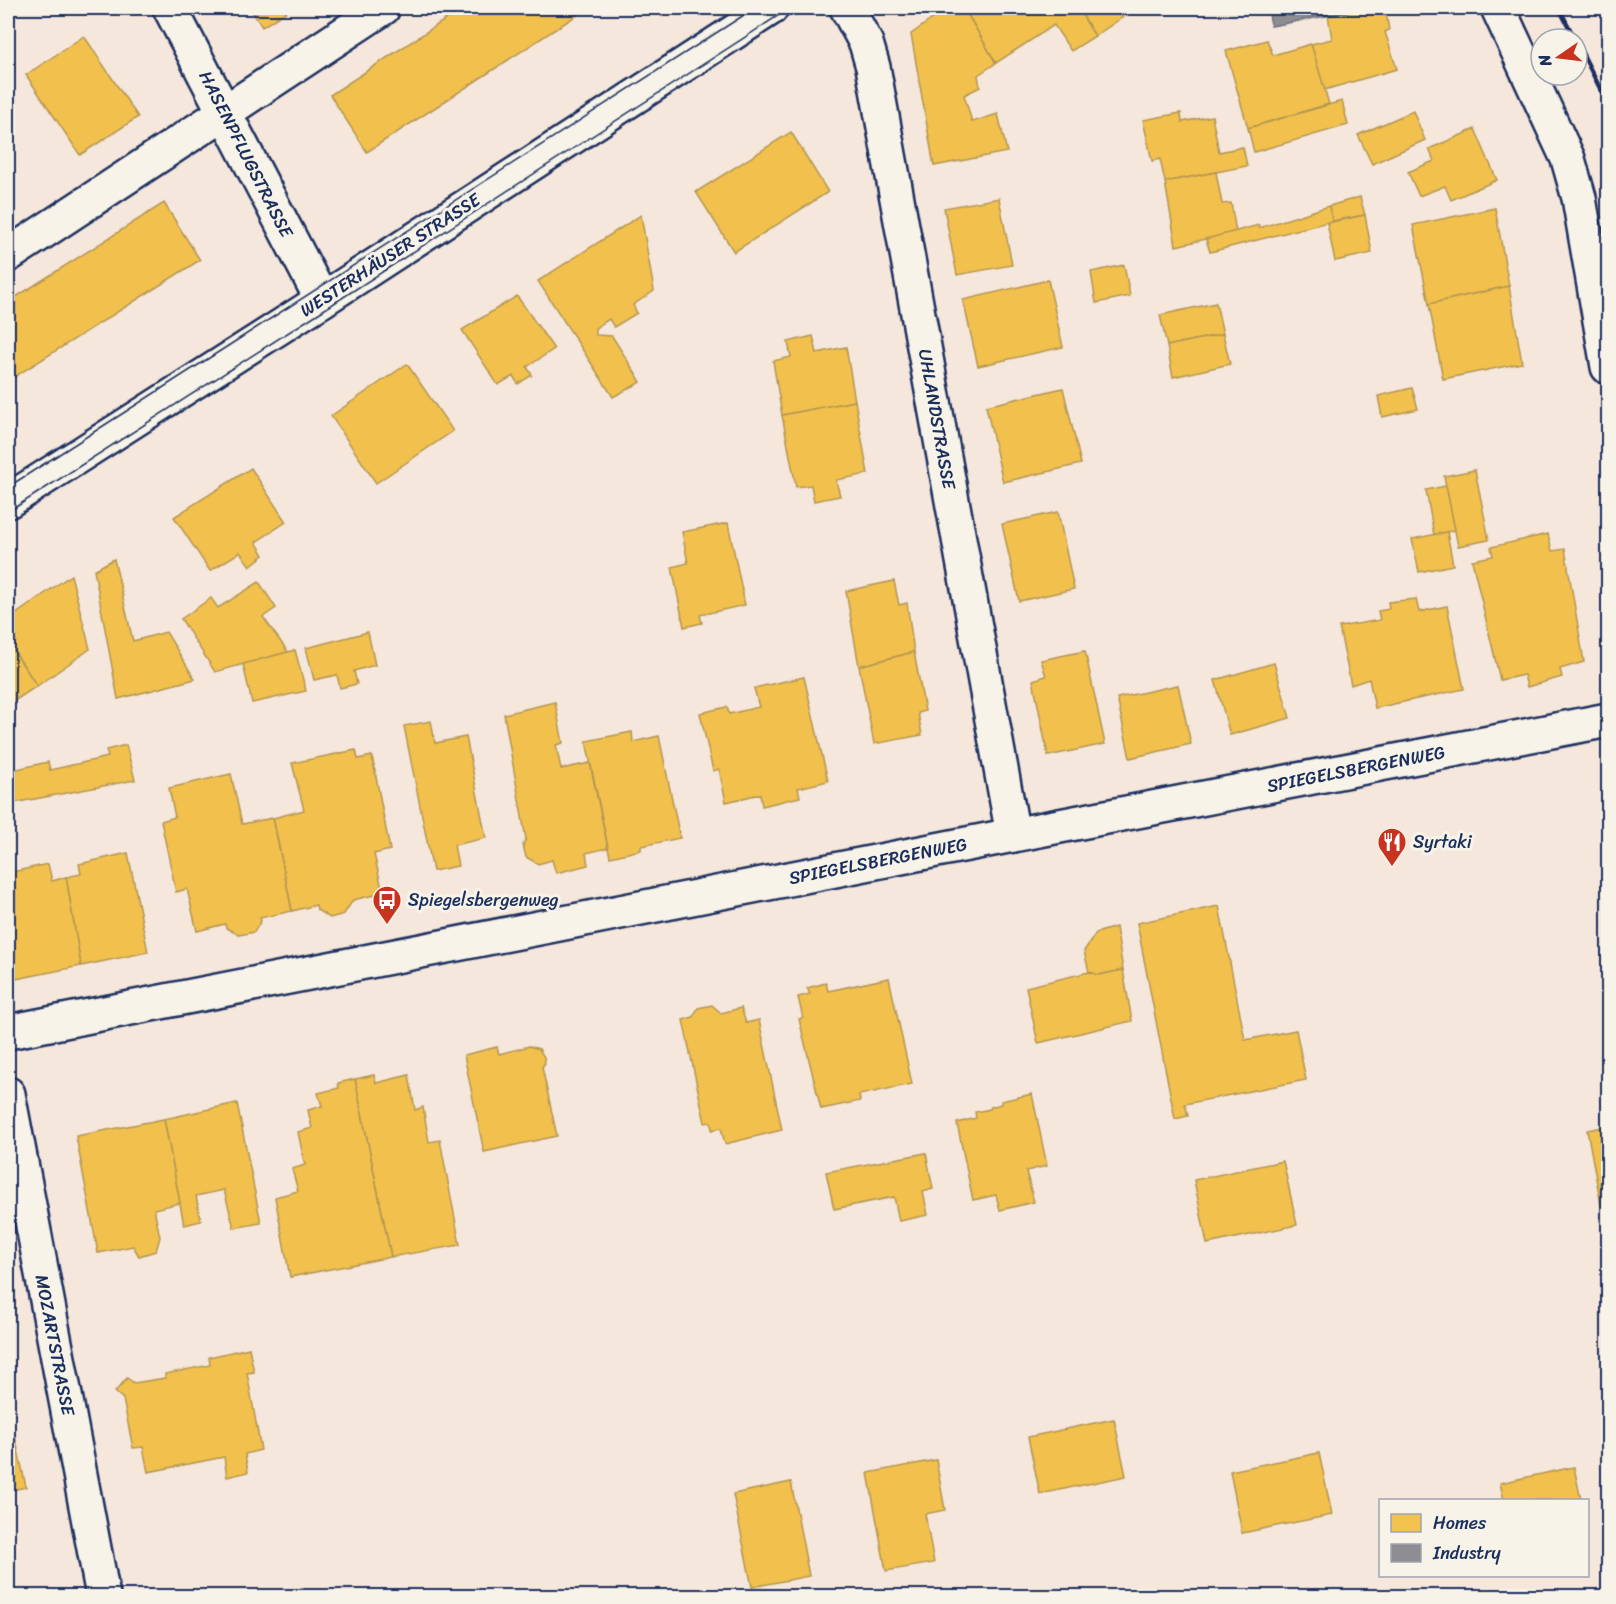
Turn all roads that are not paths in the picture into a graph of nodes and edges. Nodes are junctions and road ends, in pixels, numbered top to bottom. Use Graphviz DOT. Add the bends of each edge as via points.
graph roads {
  1 [pos="170,8"];
  2 [pos="383,8"];
  3 [pos="771,8"];
  4 [pos="847,8"];
  5 [pos="1498,8"];
  6 [pos="731,19"];
  7 [pos="223,111"];
  8 [pos="8,255"];
  9 [pos="322,300"];
  10 [pos="1608,367"];
  11 [pos="8,501"];
  12 [pos="1608,720"];
  13 [pos="1013,835"];
  14 [pos="8,1032"];
  15 [pos="8,1094"];
  16 [pos="104,1596"];
  1 -- 7 [label="street, HASENPFLUGSTRASSE"];
  2 -- 7 [label="street"];
  3 -- 6 [label="street, WESTERHÄUSER STRASSE"];
  4 -- 13 [label="street, UHLANDSTRASSE" via="866,43 873,67"];
  5 -- 10 [label="street" via="1568,159 1579,198"];
  6 -- 9 [label="street, WESTERHÄUSER STRASSE"];
  7 -- 8 [label="street"];
  7 -- 9 [label="street, HASENPFLUGSTRASSE"];
  9 -- 11 [label="street, WESTERHÄUSER STRASSE"];
  12 -- 13 [label="street, SPIEGELSBERGENWEG"];
  13 -- 14 [label="street, SPIEGELSBERGENWEG"];
  15 -- 16 [label="street, MOZARTSTRASSE"];
}
